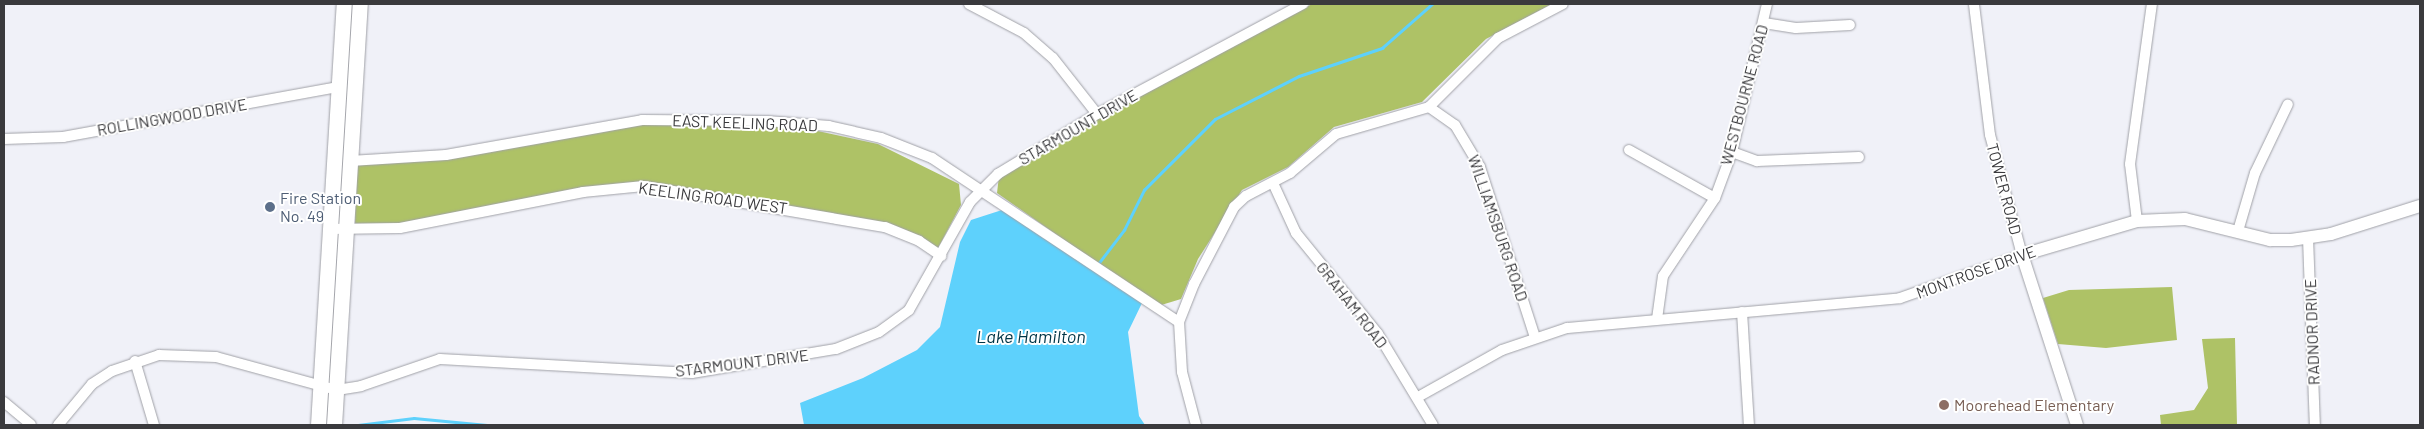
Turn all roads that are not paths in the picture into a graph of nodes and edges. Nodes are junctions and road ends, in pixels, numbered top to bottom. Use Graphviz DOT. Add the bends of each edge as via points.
graph roads {
  1 [pos="344,4"];
  2 [pos="360,4"];
  3 [pos="969,4"];
  4 [pos="1303,4"];
  5 [pos="1563,4"];
  6 [pos="1767,4"];
  7 [pos="1974,4"];
  8 [pos="2152,4"];
  9 [pos="1764,22"];
  10 [pos="1850,25"];
  11 [pos="340,87"];
  12 [pos="2288,104"];
  13 [pos="1429,107"];
  14 [pos="1097,114"];
  15 [pos="4,139"];
  16 [pos="1629,150"];
  17 [pos="1732,152"];
  18 [pos="1859,156"];
  19 [pos="350,162"];
  20 [pos="1273,184"];
  21 [pos="981,190"];
  22 [pos="1715,198"];
  23 [pos="2420,206"];
  24 [pos="2137,221"];
  25 [pos="330,230"];
  26 [pos="346,230"];
  27 [pos="2238,231"];
  28 [pos="2308,238"];
  29 [pos="2022,255"];
  30 [pos="941,256"];
  31 [pos="1742,312"];
  32 [pos="1657,319"];
  33 [pos="1179,322"];
  34 [pos="1535,337"];
  35 [pos="135,361"];
  36 [pos="320,388"];
  37 [pos="337,390"];
  38 [pos="1418,397"];
  39 [pos="4,402"];
  40 [pos="335,423"];
  41 [pos="31,425"];
  42 [pos="58,425"];
  43 [pos="154,425"];
  44 [pos="318,425"];
  45 [pos="1196,425"];
  46 [pos="1434,425"];
  47 [pos="1749,425"];
  48 [pos="2077,425"];
  49 [pos="2315,425"];
  1 -- 11 [label="main road"];
  2 -- 19 [label="main road"];
  3 -- 14 [label="street" via="1024,33 1053,58"];
  4 -- 14 [label="street, STARMOUNT DRIVE"];
  5 -- 13 [label="street" via="1498,38"];
  6 -- 9 [label="street, WESTBOURNE ROAD"];
  7 -- 29 [label="street, TOWER ROAD" via="1990,135"];
  8 -- 24 [label="street" via="2130,164"];
  9 -- 10 [label="street" via="1796,28"];
  9 -- 17 [label="street, WESTBOURNE ROAD"];
  11 -- 15 [label="street, ROLLINGWOOD DRIVE" via="63,137"];
  11 -- 25 [label="main road"];
  12 -- 27 [label="street" via="2256,173"];
  13 -- 20 [label="street" via="1336,134"];
  13 -- 34 [label="street, WILLIAMSBURG ROAD" via="1455,125 1480,167"];
  14 -- 21 [label="street, STARMOUNT DRIVE" via="1025,156"];
  16 -- 22 [label="street"];
  17 -- 18 [label="street" via="1757,161"];
  17 -- 22 [label="street, WESTBOURNE ROAD"];
  19 -- 21 [label="street, EAST KEELING ROAD" via="446,155 642,120 767,121 829,126 882,138 932,158"];
  19 -- 26 [label="main road"];
  20 -- 33 [label="street" via="1234,207 1194,284"];
  20 -- 38 [label="street, GRAHAM ROAD" via="1296,233 1378,334"];
  21 -- 30 [label="street, STARMOUNT DRIVE" via="957,222"];
  21 -- 33 [label="street, EAST KEELING ROAD"];
  22 -- 32 [label="street, WESTBOURNE ROAD" via="1663,276"];
  23 -- 28 [label="street, MONTROSE DRIVE"];
  24 -- 27 [label="street, MONTROSE DRIVE" via="2185,219"];
  24 -- 29 [label="street, MONTROSE DRIVE"];
  25 -- 26 [label="street, KEELING ROAD WEST"];
  25 -- 36 [label="main road"];
  26 -- 30 [label="street, KEELING ROAD WEST" via="400,228 583,192 644,186 885,227 919,241"];
  26 -- 37 [label="main road"];
  27 -- 28 [label="street, MONTROSE DRIVE" via="2270,240"];
  28 -- 49 [label="street, RADNOR DRIVE"];
  29 -- 31 [label="street, MONTROSE DRIVE" via="1914,295"];
  29 -- 48 [label="street, TOWER ROAD"];
  30 -- 37 [label="street, STARMOUNT DRIVE" via="909,310 865,339 814,354 692,373 440,359 362,386"];
  31 -- 32 [label="street, MONTROSE DRIVE"];
  31 -- 47 [label="street"];
  32 -- 34 [label="street, MONTROSE DRIVE" via="1600,323"];
  33 -- 45 [label="street" via="1182,372"];
  34 -- 38 [label="street, MONTROSE DRIVE" via="1502,350"];
  35 -- 36 [label="street, STARMOUNT DRIVE" via="186,353 216,357"];
  35 -- 42 [label="street, STARMOUNT DRIVE" via="92,384"];
  35 -- 43 [label="street"];
  36 -- 37 [label="street, STARMOUNT DRIVE"];
  36 -- 44 [label="main road"];
  37 -- 40 [label="main road"];
  38 -- 46 [label="street, GRAHAM ROAD"];
  39 -- 41 [label="street"];
}
